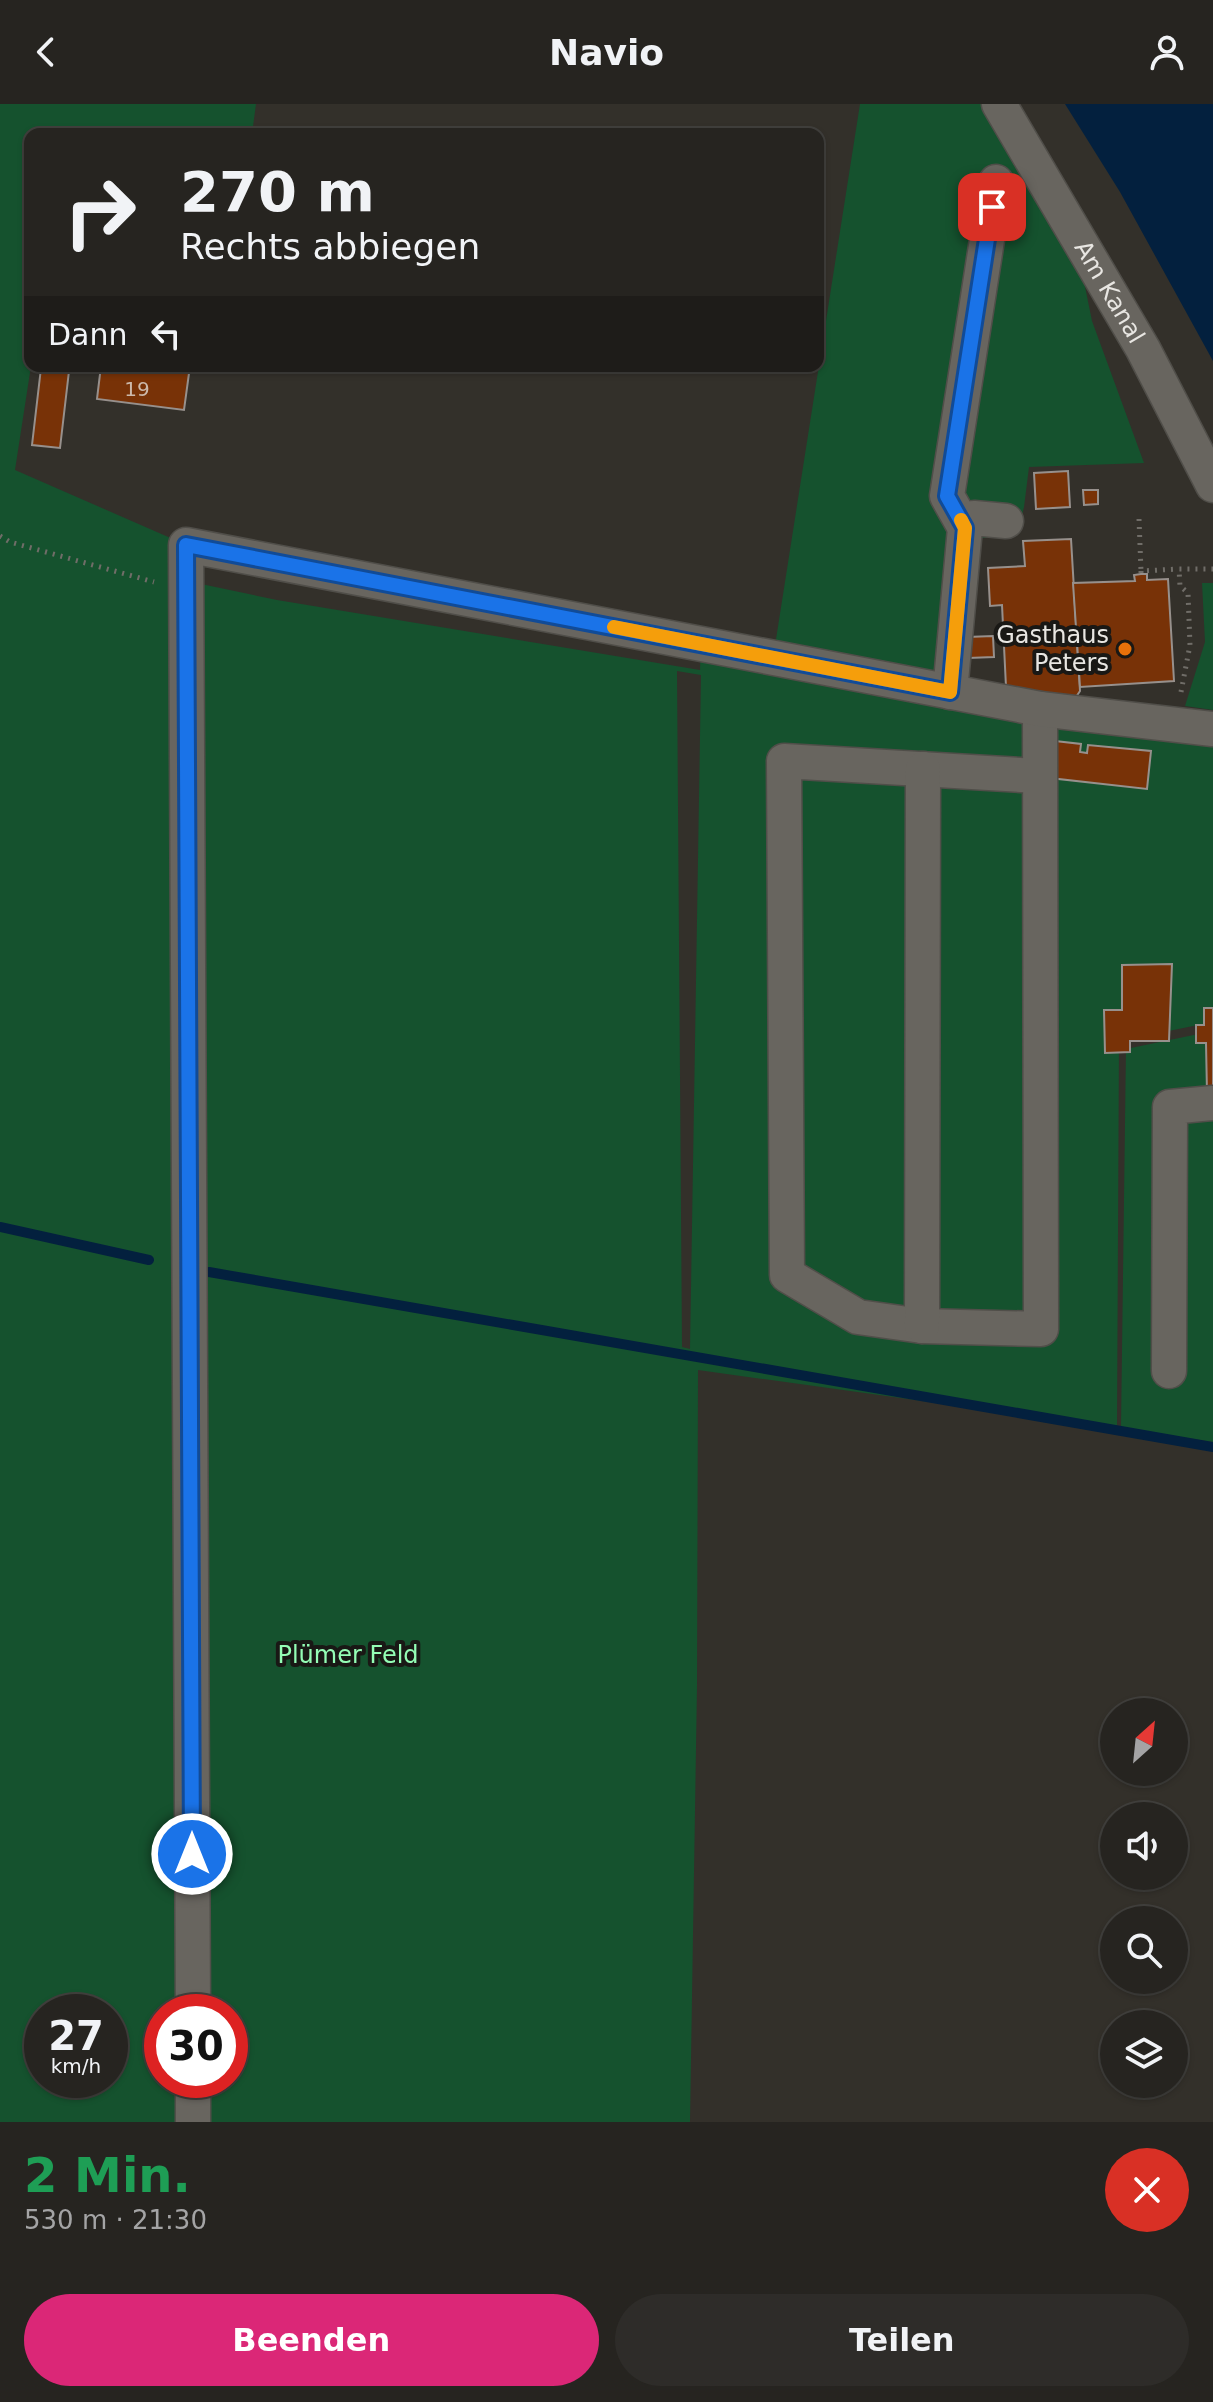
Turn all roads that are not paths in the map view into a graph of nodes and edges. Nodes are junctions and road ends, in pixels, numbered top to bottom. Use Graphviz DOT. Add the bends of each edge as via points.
graph roads {
  1 [pos="999,104"];
  2 [pos="996,182"];
  3 [pos="1213,485"];
  4 [pos="1006,521"];
  5 [pos="965,528"];
  6 [pos="950,692"];
  7 [pos="1040,709"];
  8 [pos="1213,729"];
  9 [pos="923,769"];
  10 [pos="1038,776"];
  11 [pos="1213,1103"];
  12 [pos="922,1326"];
  13 [pos="1169,1371"];
  14 [pos="193,1994"];
  15 [pos="193,2098"];
  16 [pos="193,2122"];
  1 -- 3 [label="street, Am Kanal" via="1143,349"];
  2 -- 5 [label="street" via="947,496"];
  4 -- 5 [label="street" via="974,518"];
  5 -- 6 [label="street"];
  6 -- 7 [label="street"];
  6 -- 14 [label="street" via="186,545"];
  7 -- 8 [label="street"];
  7 -- 10 [label="street"];
  9 -- 10 [label="street"];
  9 -- 12 [label="street"];
  9 -- 12 [label="street" via="784,761 787,1275 858,1317"];
  10 -- 12 [label="street" via="1041,1329"];
  11 -- 13 [label="street" via="1170,1107"];
  15 -- 16 [label="street"];
}
